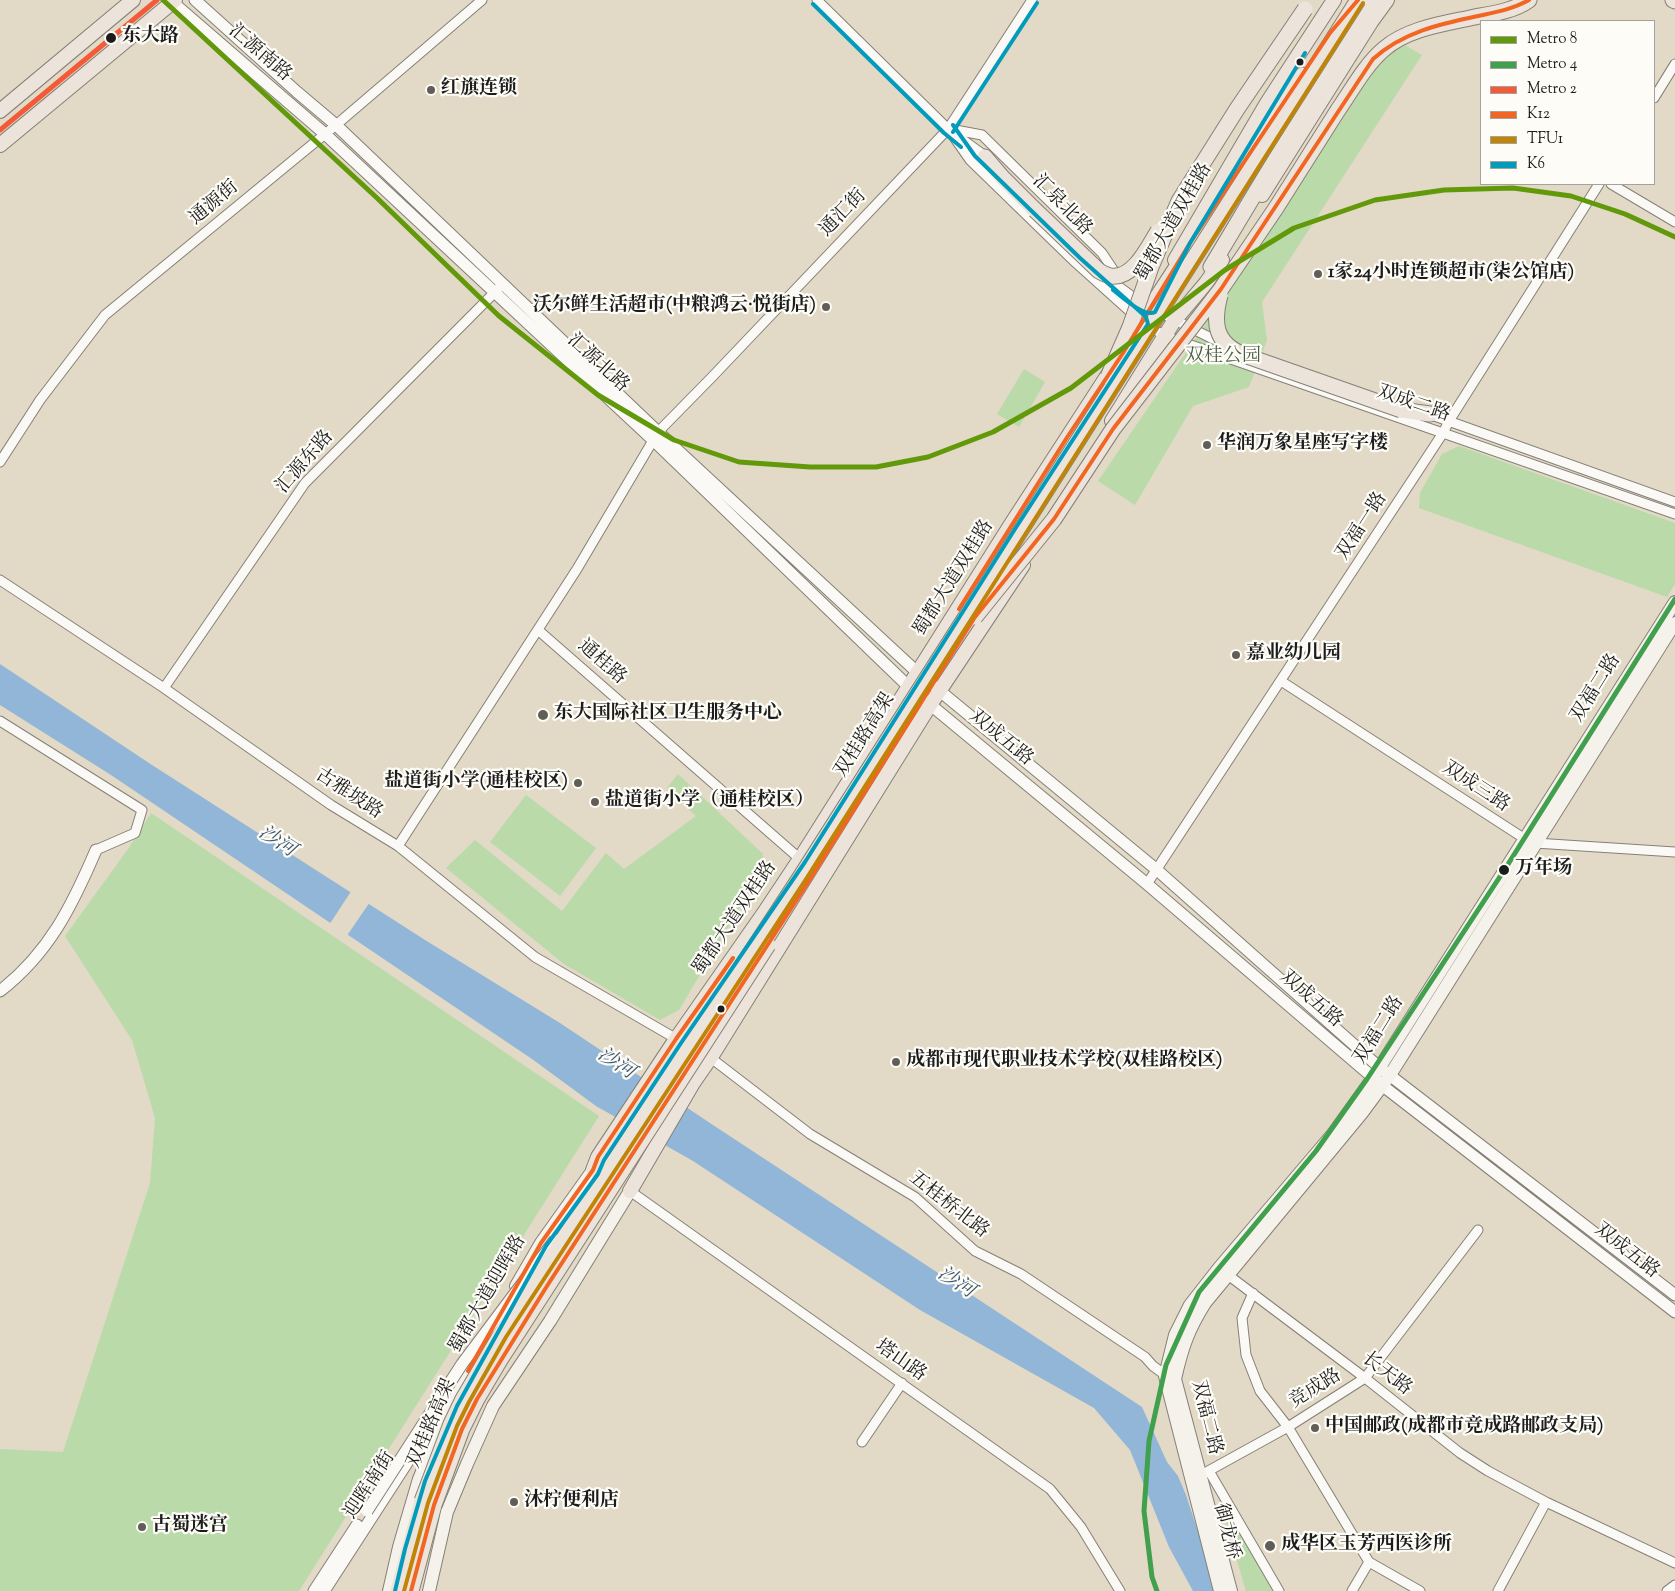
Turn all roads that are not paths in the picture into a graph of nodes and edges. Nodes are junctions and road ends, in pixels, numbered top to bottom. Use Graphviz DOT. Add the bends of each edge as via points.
graph roads {
  1 [pos="133,0"];
  2 [pos="196,0"];
  3 [pos="482,0"];
  4 [pos="817,0"];
  5 [pos="1032,0"];
  6 [pos="1310,0"];
  7 [pos="1334,0"];
  8 [pos="1375,0"];
  9 [pos="1387,0"];
  10 [pos="1529,0"];
  11 [pos="173,1"];
  12 [pos="1361,3"];
  13 [pos="1336,63"];
  14 [pos="1675,64"];
  15 [pos="1655,96"];
  16 [pos="0,112"];
  17 [pos="336,125"];
  18 [pos="948,129"];
  19 [pos="325,134"];
  20 [pos="0,146"];
  21 [pos="985,157"];
  22 [pos="1598,185"];
  23 [pos="1614,185"];
  24 [pos="1179,201"];
  25 [pos="1675,222"];
  26 [pos="1211,267"];
  27 [pos="503,284"];
  28 [pos="1221,289"];
  29 [pos="495,293"];
  30 [pos="1132,297"];
  31 [pos="1150,308"];
  32 [pos="1174,321"];
  33 [pos="1142,322"];
  34 [pos="1165,336"];
  35 [pos="1430,414"];
  36 [pos="1449,421"];
  37 [pos="1443,433"];
  38 [pos="655,436"];
  39 [pos="0,462"];
  40 [pos="1675,502"];
  41 [pos="1675,514"];
  42 [pos="0,580"];
  43 [pos="1675,602"];
  44 [pos="972,615"];
  45 [pos="1675,623"];
  46 [pos="538,630"];
  47 [pos="918,673"];
  48 [pos="1281,681"];
  49 [pos="909,687"];
  50 [pos="164,688"];
  51 [pos="940,690"];
  52 [pos="930,705"];
  53 [pos="0,721"];
  54 [pos="1530,841"];
  55 [pos="398,846"];
  56 [pos="96,850"];
  57 [pos="1675,852"];
  58 [pos="800,859"];
  59 [pos="1156,870"];
  60 [pos="1147,884"];
  61 [pos="0,991"];
  62 [pos="676,1039"];
  63 [pos="711,1057"];
  64 [pos="1381,1076"];
  65 [pos="598,1168"];
  66 [pos="631,1176"];
  67 [pos="630,1191"];
  68 [pos="1478,1230"];
  69 [pos="1223,1271"];
  70 [pos="1253,1292"];
  71 [pos="1675,1295"];
  72 [pos="1675,1312"];
  73 [pos="1170,1377"];
  74 [pos="1365,1378"];
  75 [pos="902,1383"];
  76 [pos="451,1403"];
  77 [pos="1288,1427"];
  78 [pos="862,1442"];
  79 [pos="1201,1476"];
  80 [pos="1546,1502"];
  81 [pos="428,1503"];
  82 [pos="1209,1506"];
  83 [pos="1369,1562"];
  84 [pos="1675,1563"];
  85 [pos="1675,1585"];
  86 [pos="314,1591"];
  87 [pos="324,1591"];
  88 [pos="389,1591"];
  89 [pos="398,1591"];
  90 [pos="412,1591"];
  91 [pos="429,1591"];
  92 [pos="1120,1591"];
  93 [pos="1220,1591"];
  94 [pos="1232,1591"];
  95 [pos="1279,1591"];
  96 [pos="1352,1591"];
  97 [pos="1420,1591"];
  98 [pos="1498,1591"];
  99 [pos="1667,1591"];
  1 -- 16 [label="main road"];
  2 -- 17 [label="street, 汇源南路"];
  3 -- 17 [label="street, 通源街"];
  4 -- 18 [label="street, 汇泉北路"];
  5 -- 18 [label="street, 通汇街"];
  6 -- 24 [label="highway, bridge"];
  7 -- 31 [label="main road, 蜀都大道双桂路" via="1295,58 1185,240"];
  8 -- 13 [label="highway"];
  9 -- 32 [label="main road" via="1222,260"];
  10 -- 28 [label="highway, bridge" via="1515,8 1413,33 1385,48 1373,59"];
  11 -- 19 [label="street, 汇源南路"];
  11 -- 20 [label="main road"];
  12 -- 13 [label="highway"];
  12 -- 31 [label="highway, bridge" via="1330,33"];
  12 -- 44 [label="highway, 双桂路高架, bridge"];
  13 -- 26 [label="highway"];
  14 -- 15 [label="street"];
  17 -- 19 [label="street, 通源街"];
  17 -- 27 [label="street, 汇源北路"];
  18 -- 21 [label="street, 汇泉北路"];
  18 -- 30 [label="street" via="982,135 1102,253"];
  18 -- 33 [label="street, 汇泉北路" via="970,160"];
  18 -- 38 [label="street, 通汇街"];
  19 -- 29 [label="street, 汇源北路"];
  19 -- 39 [label="street, 通源街" via="105,315 40,400"];
  21 -- 24 [label="highway, bridge" via="1099,271 1110,276 1122,275 1135,265"];
  21 -- 30 [label="street, 汇泉北路" via="1000,167 1115,284"];
  22 -- 36 [label="street, 双福一路"];
  23 -- 25 [label="street"];
  24 -- 44 [label="highway, bridge" via="1162,237 1117,360 1024,515"];
  26 -- 32 [label="main road"];
  27 -- 29 [label="street, 汇源东路"];
  27 -- 38 [label="street, 汇源北路"];
  28 -- 35 [label="highway, bridge" via="1216,326 1230,348 1401,410"];
  28 -- 44 [label="highway, bridge" via="1113,429 1054,519"];
  29 -- 38 [label="street, 汇源北路"];
  29 -- 50 [label="street, 汇源东路" via="305,483"];
  30 -- 31 [label="street, 汇泉北路"];
  31 -- 32 [label="street, 双成二路"];
  31 -- 33 [label="main road, 蜀都大道双桂路"];
  32 -- 34 [label="main road"];
  32 -- 35 [label="street, 双成二路" via="1211,338"];
  33 -- 34 [label="street, 双成二路"];
  33 -- 47 [label="main road, 蜀都大道双桂路"];
  34 -- 37 [label="street, 双成二路"];
  34 -- 51 [label="main road" via="1010,586"];
  35 -- 36 [label="street, 双成二路"];
  36 -- 37 [label="street, 双福一路"];
  36 -- 40 [label="street, 双成二路"];
  37 -- 41 [label="street, 双成二路"];
  37 -- 48 [label="street, 双福一路"];
  38 -- 46 [label="street, 通汇街"];
  38 -- 47 [label="street, 汇源北路"];
  38 -- 49 [label="street, 汇源北路"];
  42 -- 50 [label="street, 古雅坡路"];
  43 -- 54 [label="main road, 双福二路"];
  44 -- 65 [label="highway, 双桂路高架, bridge" via="801,876"];
  44 -- 81 [label="highway, 双桂路高架, bridge" via="807,884 500,1360 477,1399"];
  45 -- 54 [label="main road, 双福二路"];
  46 -- 55 [label="street, 通汇街"];
  46 -- 58 [label="street, 通桂路"];
  47 -- 49 [label="main road, 蜀都大道双桂路"];
  47 -- 51 [label="street, 汇源北路"];
  48 -- 54 [label="street, 双成三路"];
  48 -- 59 [label="street, 双福一路"];
  49 -- 52 [label="street, 汇源北路"];
  49 -- 58 [label="main road, 蜀都大道双桂路"];
  50 -- 55 [label="street, 古雅坡路" via="331,804"];
  51 -- 52 [label="main road"];
  51 -- 59 [label="street, 双成五路"];
  52 -- 60 [label="street, 双成五路"];
  52 -- 63 [label="main road"];
  53 -- 56 [label="street" via="142,810 135,833"];
  54 -- 57 [label="street, 双成三路"];
  54 -- 64 [label="main road, 双福二路"];
  55 -- 62 [label="street, 古雅坡路" via="535,957"];
  56 -- 61 [label="street" via="75,898 50,941 17,978"];
  58 -- 62 [label="main road, 蜀都大道双桂路"];
  59 -- 60 [label="street, 双福一路"];
  59 -- 64 [label="street, 双成五路"];
  60 -- 64 [label="street, 双成五路"];
  62 -- 63 [label="street, 五桂桥北路"];
  62 -- 65 [label="main road, 蜀都大道双桂路"];
  62 -- 66 [label="street, bridge" via="684,1054 678,1076 628,1156"];
  63 -- 66 [label="main road"];
  63 -- 73 [label="street, 五桂桥北路" via="810,1134 915,1197 975,1251 1021,1274"];
  64 -- 69 [label="main road, 双福二路"];
  64 -- 71 [label="street, 双成五路"];
  64 -- 72 [label="street, 双成五路"];
  65 -- 67 [label="street" via="600,1165 614,1167"];
  65 -- 76 [label="main road, 蜀都大道迎晖路" via="540,1243"];
  65 -- 81 [label="highway, 双桂路高架, bridge" via="467,1391 451,1424"];
  65 -- 86 [label="street, bridge" via="462,1364"];
  66 -- 67 [label="main road"];
  67 -- 75 [label="street, 塔山路"];
  67 -- 91 [label="main road" via="493,1406 448,1512"];
  68 -- 74 [label="street, 竞成路"];
  69 -- 70 [label="street, 长天路"];
  69 -- 73 [label="main road, 双福二路" via="1190,1305 1181,1321 1175,1335"];
  70 -- 74 [label="street, 长天路"];
  70 -- 77 [label="street" via="1242,1318 1246,1355 1260,1391"];
  73 -- 79 [label="main road, 双福二路"];
  74 -- 77 [label="street, 竞成路"];
  74 -- 80 [label="street, 长天路" via="1460,1453"];
  75 -- 78 [label="street"];
  75 -- 92 [label="street, 塔山路" via="1050,1489 1081,1527"];
  76 -- 87 [label="street, 迎晖南街" via="436,1418"];
  76 -- 88 [label="main road, 蜀都大道迎晖路" via="419,1479"];
  77 -- 79 [label="street, 竞成路"];
  77 -- 83 [label="street"];
  79 -- 82 [label="main road, 双福二路"];
  79 -- 93 [label="main road, 御龙桥"];
  79 -- 95 [label="street"];
  80 -- 84 [label="street, 长天路"];
  80 -- 98 [label="street"];
  81 -- 89 [label="highway"];
  81 -- 90 [label="highway"];
  82 -- 94 [label="main road, 御龙桥"];
  83 -- 96 [label="street"];
  83 -- 97 [label="street"];
  85 -- 99 [label="street"];
}
